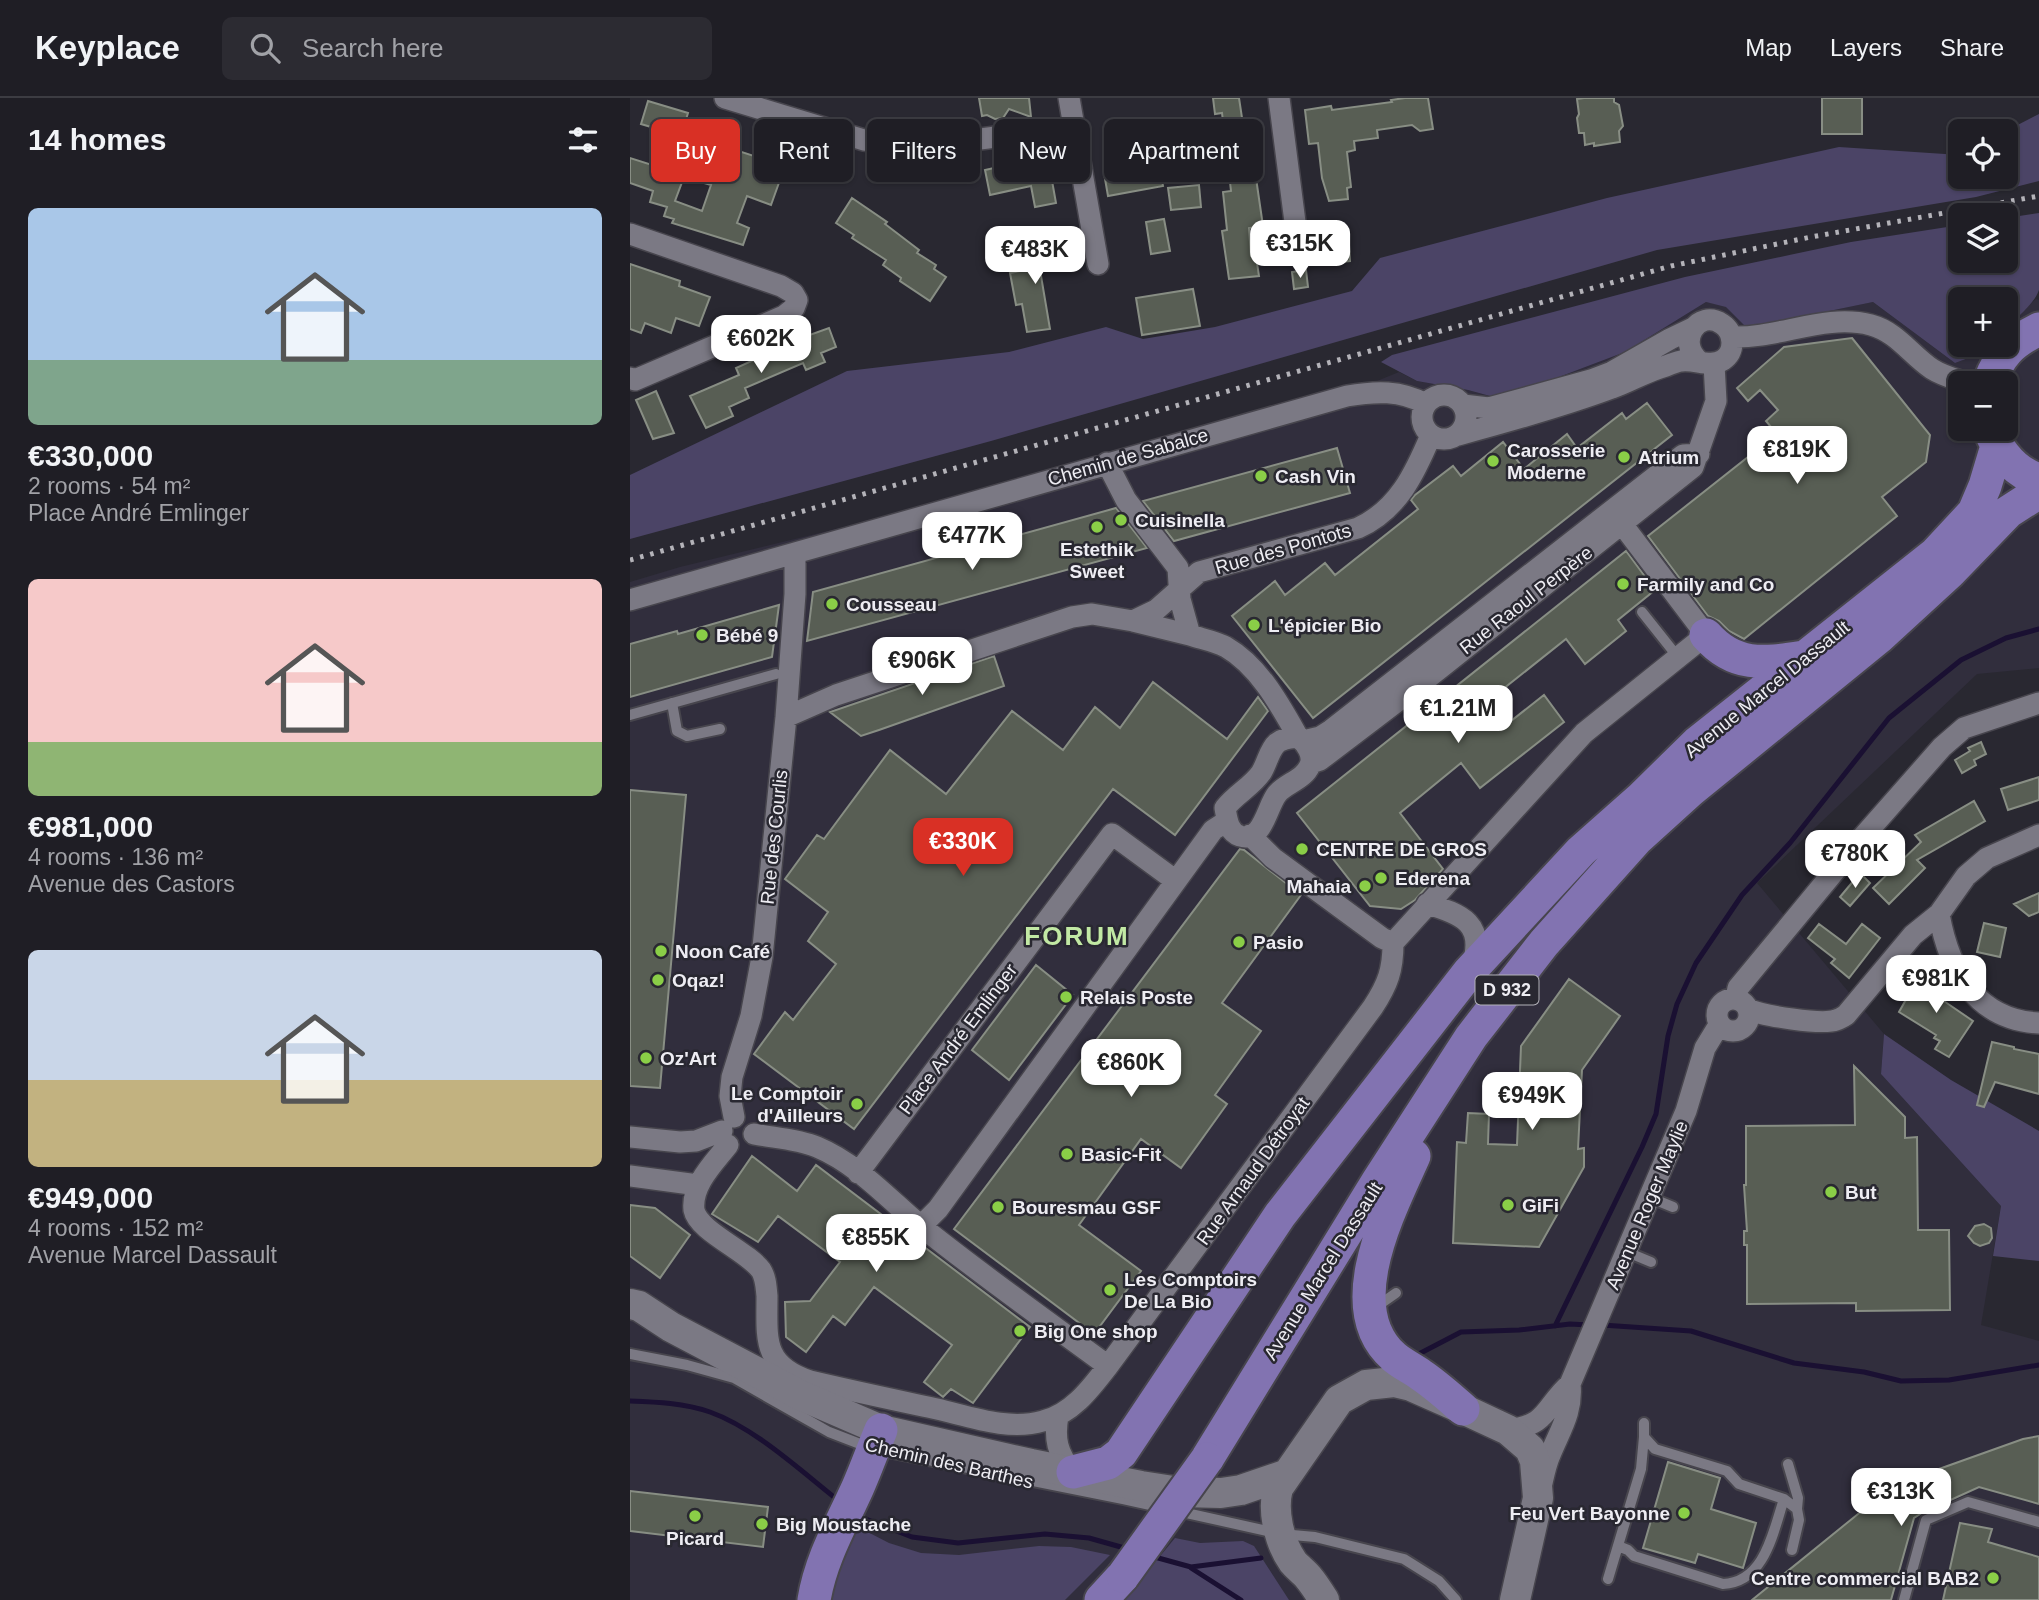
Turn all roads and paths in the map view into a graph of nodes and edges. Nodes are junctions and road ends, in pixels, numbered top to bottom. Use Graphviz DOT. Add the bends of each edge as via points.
graph roads {
  1 [pos="726,98"];
  2 [pos="1069,98"];
  3 [pos="1279,98"];
  4 [pos="1073,119"];
  5 [pos="994,137"];
  6 [pos="1084,182"];
  7 [pos="630,234"];
  8 [pos="1299,253"];
  9 [pos="1098,264"];
  10 [pos="1693,328"];
  11 [pos="2039,328"];
  12 [pos="1731,337"];
  13 [pos="1707,362"];
  14 [pos="1994,371"];
  15 [pos="1948,375"];
  16 [pos="630,378"];
  17 [pos="1426,404"];
  18 [pos="1463,405"];
  19 [pos="1431,435"];
  20 [pos="1458,435"];
  21 [pos="1992,441"];
  22 [pos="1996,441"];
  23 [pos="1699,454"];
  24 [pos="1107,463"];
  25 [pos="2039,480"];
  26 [pos="2039,492"];
  27 [pos="1622,524"];
  28 [pos="795,553"];
  29 [pos="1179,587"];
  30 [pos="630,600"];
  31 [pos="1642,612"];
  32 [pos="1133,621"];
  33 [pos="1190,635"];
  34 [pos="1706,635"];
  35 [pos="1677,656"];
  36 [pos="1804,657"];
  37 [pos="776,674"];
  38 [pos="672,703"];
  39 [pos="2039,704"];
  40 [pos="630,715"];
  41 [pos="786,717"];
  42 [pos="720,729"];
  43 [pos="1301,739"];
  44 [pos="1311,763"];
  45 [pos="1642,797"];
  46 [pos="1227,821"];
  47 [pos="1250,835"];
  48 [pos="2039,835"];
  49 [pos="1176,881"];
  50 [pos="1427,904"];
  51 [pos="1939,914"];
  52 [pos="1393,943"];
  53 [pos="1544,943"];
  54 [pos="1469,972"];
  55 [pos="1742,1004"];
  56 [pos="2039,1023"];
  57 [pos="1471,1037"];
  58 [pos="728,1131"];
  59 [pos="630,1137"];
  60 [pos="858,1174"];
  61 [pos="630,1176"];
  62 [pos="698,1185"];
  63 [pos="1651,1198"];
  64 [pos="1672,1207"];
  65 [pos="921,1226"];
  66 [pos="1627,1252"];
  67 [pos="1651,1262"];
  68 [pos="630,1304"];
  69 [pos="630,1321"];
  70 [pos="671,1327"];
  71 [pos="630,1354"];
  72 [pos="1108,1366"];
  73 [pos="1570,1384"];
  74 [pos="1463,1409"];
  75 [pos="1058,1416"];
  76 [pos="1644,1423"];
  77 [pos="1508,1430"];
  78 [pos="1644,1437"];
  79 [pos="877,1440"];
  80 [pos="1655,1449"];
  81 [pos="1788,1464"];
  82 [pos="1641,1469"];
  83 [pos="1073,1472"];
  84 [pos="1285,1475"];
  85 [pos="1221,1493"];
  86 [pos="1538,1499"];
  87 [pos="1784,1499"];
  88 [pos="1797,1509"];
  89 [pos="2039,1522"];
  90 [pos="1283,1539"];
  91 [pos="1618,1546"];
  92 [pos="1793,1549"];
  93 [pos="1608,1579"];
  94 [pos="1112,1588"];
  95 [pos="814,1600"];
  96 [pos="1307,1600"];
  97 [pos="1324,1600"];
  98 [pos="1456,1600"];
  99 [pos="1515,1600"];
  100 [pos="1904,1600"];
  1 -- 5 [label="street" via="864,140 918,147"];
  2 -- 4 [label="street"];
  3 -- 8 [label="street"];
  6 -- 9 [label="street"];
  7 -- 16 [label="street" via="781,286 797,300 784,316 635,380"];
  10 -- 12 [label="street" via="1712,320 1724,325"];
  10 -- 13 [label="street" via="1688,342 1693,356"];
  10 -- 18 [label="street" via="1591,380 1489,408"];
  11 -- 14 [label="main road" via="2016,341"];
  12 -- 13 [label="street" via="1727,357"];
  12 -- 15 [label="street" via="1856,322 1889,333 1931,368"];
  13 -- 20 [label="street" via="1682,361 1653,369 1579,400"];
  13 -- 23 [label="street, Rue Raoul Perpère" via="1716,401"];
  17 -- 18 [label="street" via="1435,396 1448,395"];
  17 -- 19 [label="street" via="1422,418"];
  17 -- 24 [label="street, Chemin de Sabalce" via="1390,391 1348,396"];
  18 -- 20 [label="street" via="1465,424"];
  19 -- 20 [label="street" via="1445,439"];
  19 -- 29 [label="street, Rue des Pontots" via="1408,484 1373,521 1199,572"];
  21 -- 36 [label="main road, Avenue Marcel Dassault" via="1985,486 1974,512 1935,554"];
  22 -- 25 [label="main road" via="2012,464"];
  23 -- 27 [label="street, Rue Raoul Perpère" via="1693,467"];
  23 -- 43 [label="street, Rue Raoul Perpère" via="1684,455 1331,730 1320,737"];
  24 -- 28 [label="street, Chemin de Sabalce"];
  24 -- 29 [label="street" via="1126,500 1178,568"];
  26 -- 53 [label="main road, Avenue Marcel Dassault" via="2008,512 1878,639 1690,790 1637,839"];
  27 -- 34 [label="street"];
  27 -- 44 [label="street, Rue Raoul Perpère" via="1424,681"];
  28 -- 30 [label="street, Chemin de Sabalce"];
  28 -- 41 [label="street, Rue des Courlis"];
  29 -- 32 [label="street, Rue des Pontots" via="1156,610"];
  29 -- 33 [label="street"];
  31 -- 35 [label="lane"];
  32 -- 33 [label="street"];
  32 -- 41 [label="street" via="1092,614 1072,617 836,695"];
  33 -- 43 [label="street" via="1239,655"];
  34 -- 35 [label="street"];
  34 -- 36 [label="main road" via="1718,649 1746,661"];
  35 -- 50 [label="street" via="1584,733"];
  36 -- 45 [label="main road, Avenue Marcel Dassault" via="1697,743"];
  37 -- 38 [label="lane"];
  38 -- 40 [label="lane"];
  38 -- 42 [label="lane" via="677,731 687,736"];
  39 -- 55 [label="street" via="1964,728 1941,747 1738,988"];
  41 -- 58 [label="street, Rue des Courlis" via="758,984 733,1077"];
  43 -- 44 [label="street" via="1310,751"];
  43 -- 46 [label="street, Rue Raoul Perpère" via="1277,743 1261,772 1226,808"];
  44 -- 47 [label="street, Rue Raoul Perpère" via="1277,793 1262,824"];
  45 -- 53 [label="main road, Avenue Marcel Dassault" via="1572,887"];
  45 -- 54 [label="main road" via="1581,851"];
  46 -- 47 [label="street" via="1237,835"];
  46 -- 49 [label="street" via="1213,830"];
  47 -- 52 [label="street" via="1273,858"];
  48 -- 51 [label="street" via="1987,858 1966,876"];
  49 -- 60 [label="street, Place André Emlinger" via="1112,834"];
  49 -- 65 [label="street" via="938,1209"];
  50 -- 52 [label="street"];
  50 -- 54 [label="street" via="1458,914 1476,934 1477,950"];
  51 -- 55 [label="street" via="1913,934 1855,1006 1834,1021 1758,1014"];
  51 -- 56 [label="street" via="1961,978 1979,1001 2020,1022"];
  52 -- 72 [label="street, Rue Arnaud Détroyat" via="1386,988"];
  53 -- 57 [label="main road, Avenue Marcel Dassault / D 932"];
  54 -- 83 [label="main road" via="1280,1215 1121,1453 1108,1463"];
  55 -- 63 [label="street, Avenue Roger Maylie" via="1725,1000 1717,1009 1719,1024 1705,1048"];
  57 -- 74 [label="main road" via="1382,1234 1368,1286 1383,1302 1377,1334 1393,1356"];
  57 -- 94 [label="main road, Avenue Marcel Dassault, bridge" via="1207,1459"];
  58 -- 59 [label="street" via="680,1143"];
  58 -- 60 [label="street" via="737,1148 746,1146 754,1134 802,1142 818,1147"];
  58 -- 62 [label="street"];
  60 -- 65 [label="street"];
  61 -- 62 [label="street"];
  62 -- 75 [label="street, Rue Arnaud Détroyat" via="694,1209 699,1221 762,1271 769,1350 799,1377 1001,1423 1027,1424"];
  63 -- 64 [label="lane"];
  63 -- 66 [label="street, Avenue Roger Maylie"];
  65 -- 72 [label="street"];
  66 -- 67 [label="lane"];
  66 -- 73 [label="street, Avenue Roger Maylie"];
  68 -- 70 [label="street, Chemin des Barthes"];
  69 -- 70 [label="street, Chemin des Barthes"];
  70 -- 79 [label="street, Chemin des Barthes"];
  71 -- 79 [label="lane, Chemin des Barthes" via="734,1378 829,1432"];
  72 -- 75 [label="street, Rue Arnaud Détroyat" via="1076,1403"];
  73 -- 77 [label="street, Avenue Roger Maylie" via="1533,1425"];
  73 -- 86 [label="street, Avenue Roger Maylie" via="1565,1422 1547,1461"];
  74 -- 77 [label="street"];
  74 -- 84 [label="street" via="1411,1386 1394,1382 1366,1385 1339,1400"];
  75 -- 83 [label="street" via="1055,1440"];
  76 -- 78 [label="lane"];
  77 -- 86 [label="street" via="1530,1449"];
  78 -- 80 [label="lane"];
  78 -- 82 [label="lane"];
  79 -- 83 [label="street, Chemin des Barthes"];
  79 -- 90 [label="lane, Chemin des Barthes"];
  79 -- 95 [label="main road" via="819,1570"];
  80 -- 82 [label="lane"];
  80 -- 87 [label="lane" via="1727,1471 1739,1484"];
  81 -- 88 [label="lane"];
  82 -- 91 [label="lane"];
  83 -- 85 [label="street, Chemin des Barthes" via="1180,1492"];
  84 -- 85 [label="street, Chemin des Barthes" via="1256,1487"];
  84 -- 90 [label="street" via="1278,1488"];
  85 -- 90 [label="street, Chemin des Barthes" via="1266,1509"];
  86 -- 99 [label="street"];
  87 -- 88 [label="lane"];
  87 -- 91 [label="lane" via="1763,1561 1736,1583 1723,1584 1634,1556"];
  88 -- 92 [label="lane"];
  89 -- 100 [label="lane" via="1968,1502 1926,1520"];
  90 -- 96 [label="street" via="1294,1579"];
  90 -- 97 [label="street"];
  90 -- 98 [label="lane" via="1315,1537 1404,1559 1439,1581"];
  91 -- 93 [label="lane"];
}
